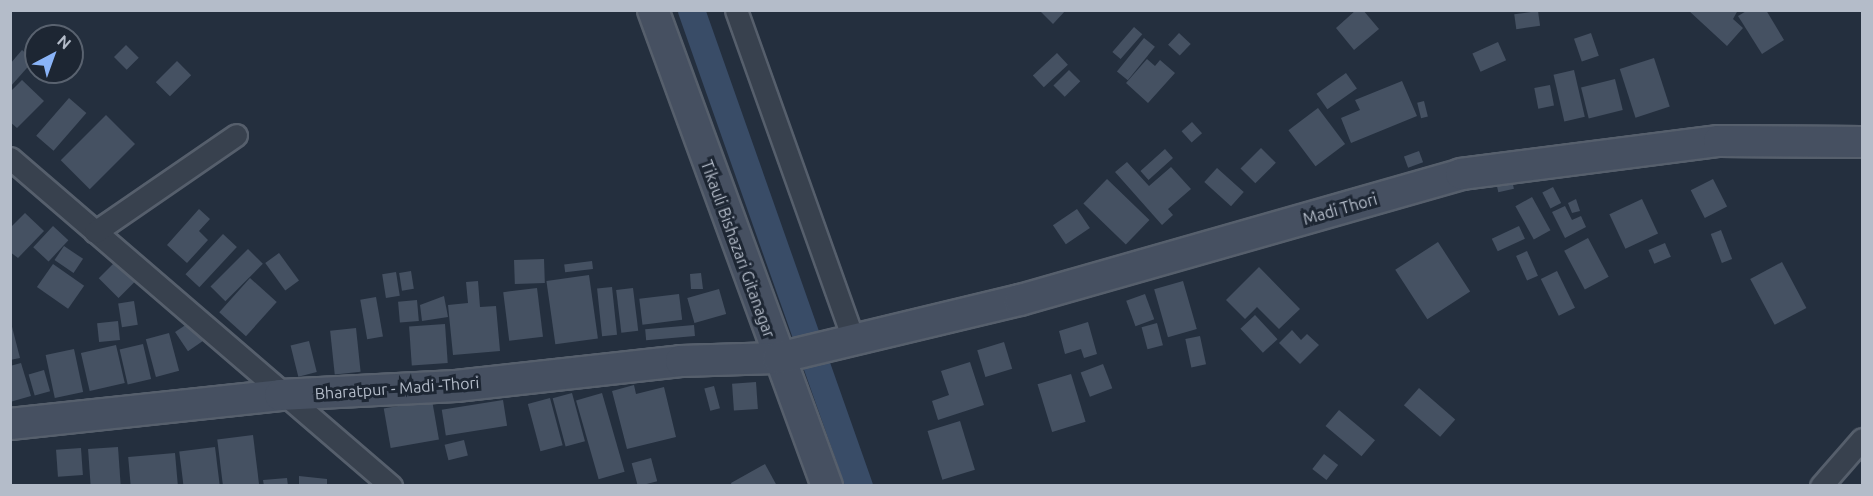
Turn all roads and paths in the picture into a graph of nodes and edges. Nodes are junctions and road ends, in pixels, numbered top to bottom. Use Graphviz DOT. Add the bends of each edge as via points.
graph roads {
  1 [pos="653,10"];
  2 [pos="736,10"];
  3 [pos="237,135"];
  4 [pos="1863,142"];
  5 [pos="10,158"];
  6 [pos="95,232"];
  7 [pos="841,342"];
  8 [pos="780,358"];
  9 [pos="280,395"];
  10 [pos="10,424"];
  11 [pos="1863,439"];
  12 [pos="391,486"];
  13 [pos="827,486"];
  14 [pos="1821,486"];
  1 -- 8 [label="main road, Tikauli Bishazari Gitanagar"];
  2 -- 7 [label="street"];
  3 -- 6 [label="street"];
  4 -- 7 [label="main road, Madi Thori" via="1719,141 1461,174 1020,300"];
  5 -- 6 [label="street"];
  6 -- 9 [label="street"];
  7 -- 8 [label="main road, Madi Thori"];
  8 -- 9 [label="main road, Bharatpur - Madi -Thori" via="681,361 456,386"];
  8 -- 13 [label="main road, Tikauli Bishazari Gitanagar"];
  9 -- 10 [label="main road, Bharatpur - Madi -Thori"];
  9 -- 12 [label="street"];
  11 -- 14 [label="street"];
}
